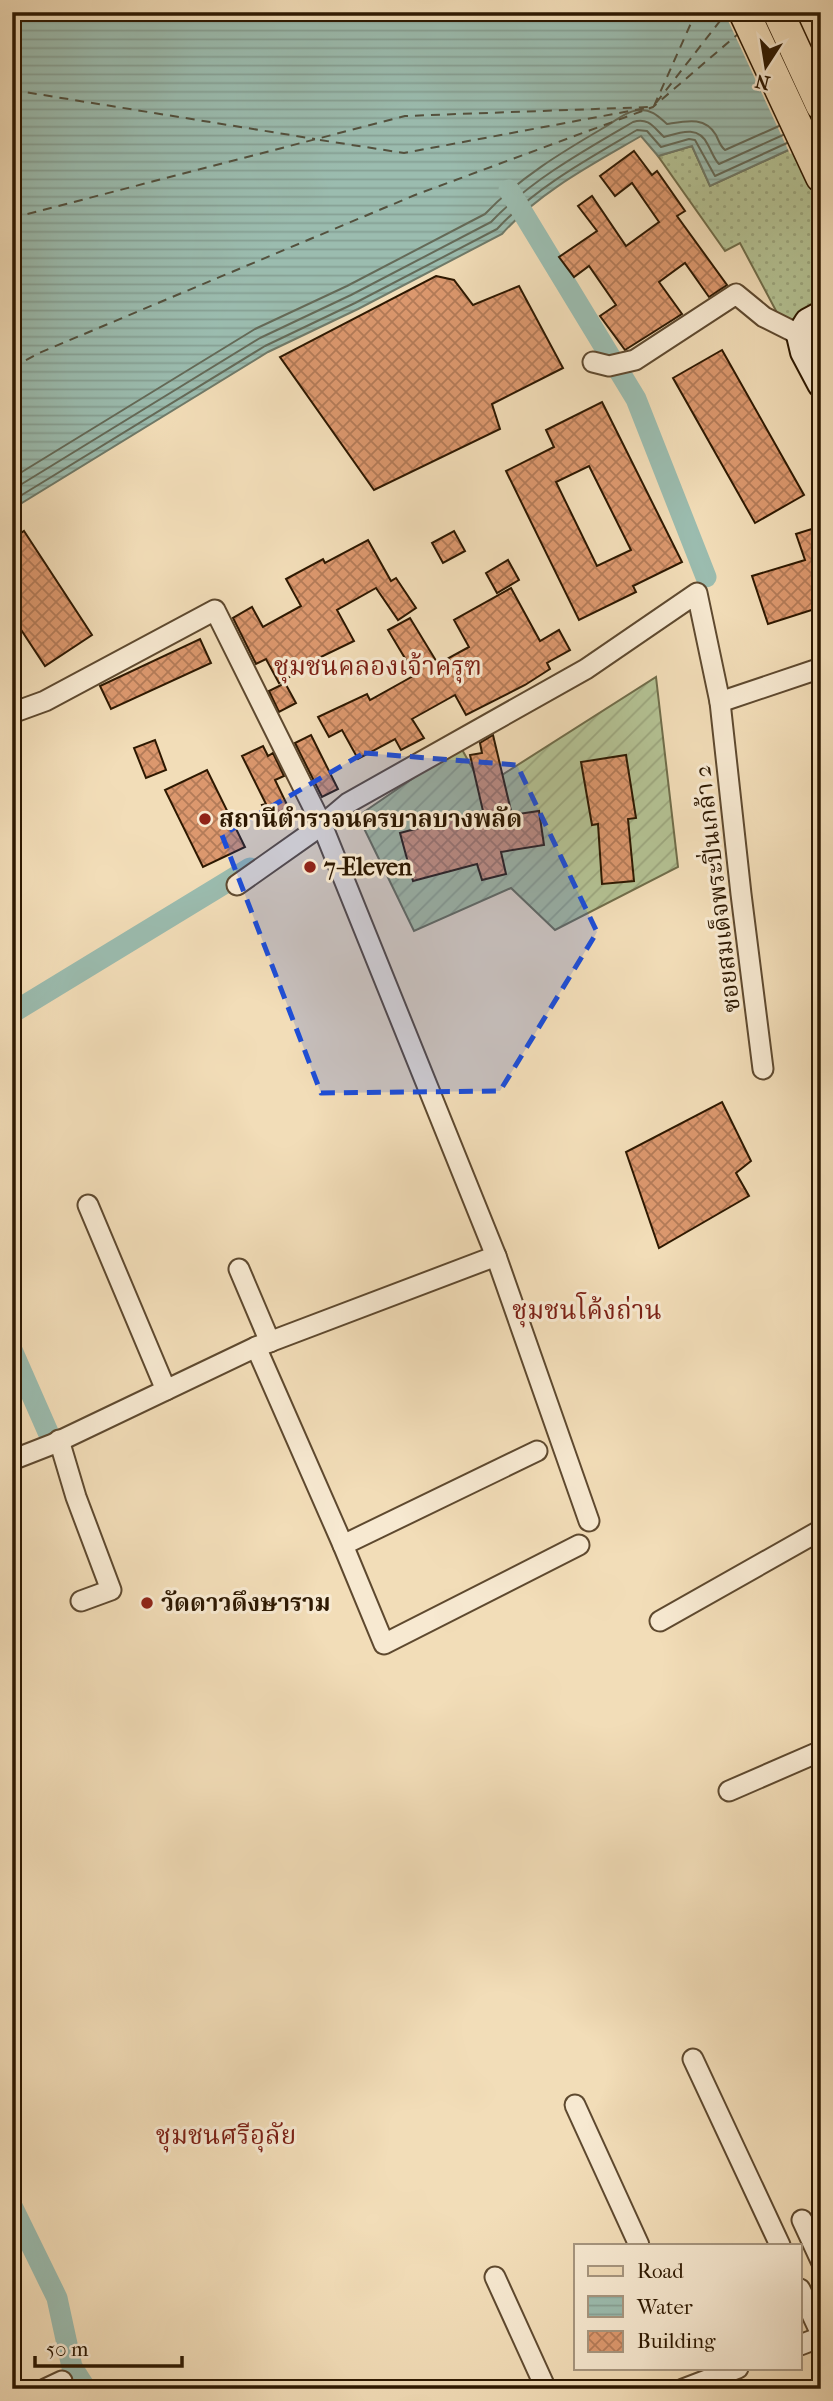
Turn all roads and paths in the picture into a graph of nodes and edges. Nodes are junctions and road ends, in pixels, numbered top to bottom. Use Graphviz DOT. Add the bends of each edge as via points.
graph roads {
  1 [pos="744,12"];
  2 [pos="778,12"];
  3 [pos="821,104"];
  4 [pos="821,177"];
  5 [pos="821,315"];
  6 [pos="800,335"];
  7 [pos="593,362"];
  8 [pos="821,384"];
  9 [pos="821,668"];
  10 [pos="720,702"];
  11 [pos="12,713"];
  12 [pos="322,825"];
  13 [pos="237,885"];
  14 [pos="764,1069"];
  15 [pos="88,1205"];
  16 [pos="496,1256"];
  17 [pos="239,1269"];
  18 [pos="263,1345"];
  19 [pos="166,1390"];
  20 [pos="59,1440"];
  21 [pos="537,1451"];
  22 [pos="12,1460"];
  23 [pos="589,1521"];
  24 [pos="821,1530"];
  25 [pos="344,1545"];
  26 [pos="579,1545"];
  27 [pos="81,1601"];
  28 [pos="660,1621"];
  29 [pos="821,1751"];
  30 [pos="729,1791"];
  31 [pos="693,2059"];
  32 [pos="575,2105"];
  33 [pos="802,2220"];
  34 [pos="639,2244"];
  35 [pos="780,2244"];
  36 [pos="821,2261"];
  37 [pos="495,2277"];
  38 [pos="802,2293"];
  39 [pos="821,2336"];
  40 [pos="802,2344"];
  41 [pos="730,2370"];
  42 [pos="693,2379"];
  43 [pos="546,2389"];
  1 -- 4 [label="main road"];
  2 -- 3 [label="main road"];
  5 -- 6 [label="main road" via="807,322"];
  6 -- 7 [label="street" via="764,317 736,294 635,360 609,366"];
  6 -- 8 [label="main road"];
  9 -- 10 [label="street"];
  10 -- 12 [label="street, ซอยสมเด็จพระปิ่นเกล้า 2" via="697,593 586,668 348,803"];
  10 -- 14 [label="street, ซอยสมเด็จพระปิ่นเกล้า 2"];
  11 -- 12 [label="street" via="45,701 215,610"];
  12 -- 13 [label="street, ซอยสมเด็จพระปิ่นเกล้า 2"];
  12 -- 16 [label="street"];
  15 -- 19 [label="street"];
  16 -- 18 [label="street"];
  16 -- 23 [label="street"];
  17 -- 18 [label="street"];
  18 -- 19 [label="street"];
  18 -- 25 [label="street"];
  19 -- 20 [label="street"];
  20 -- 22 [label="street"];
  20 -- 27 [label="street" via="111,1590"];
  21 -- 25 [label="street"];
  24 -- 28 [label="street"];
  25 -- 26 [label="street" via="384,1644"];
  29 -- 30 [label="street"];
  31 -- 35 [label="street"];
  32 -- 34 [label="street"];
  33 -- 36 [label="street"];
  37 -- 43 [label="street"];
  38 -- 39 [label="street"];
  39 -- 40 [label="street"];
  41 -- 42 [label="street"];
}
